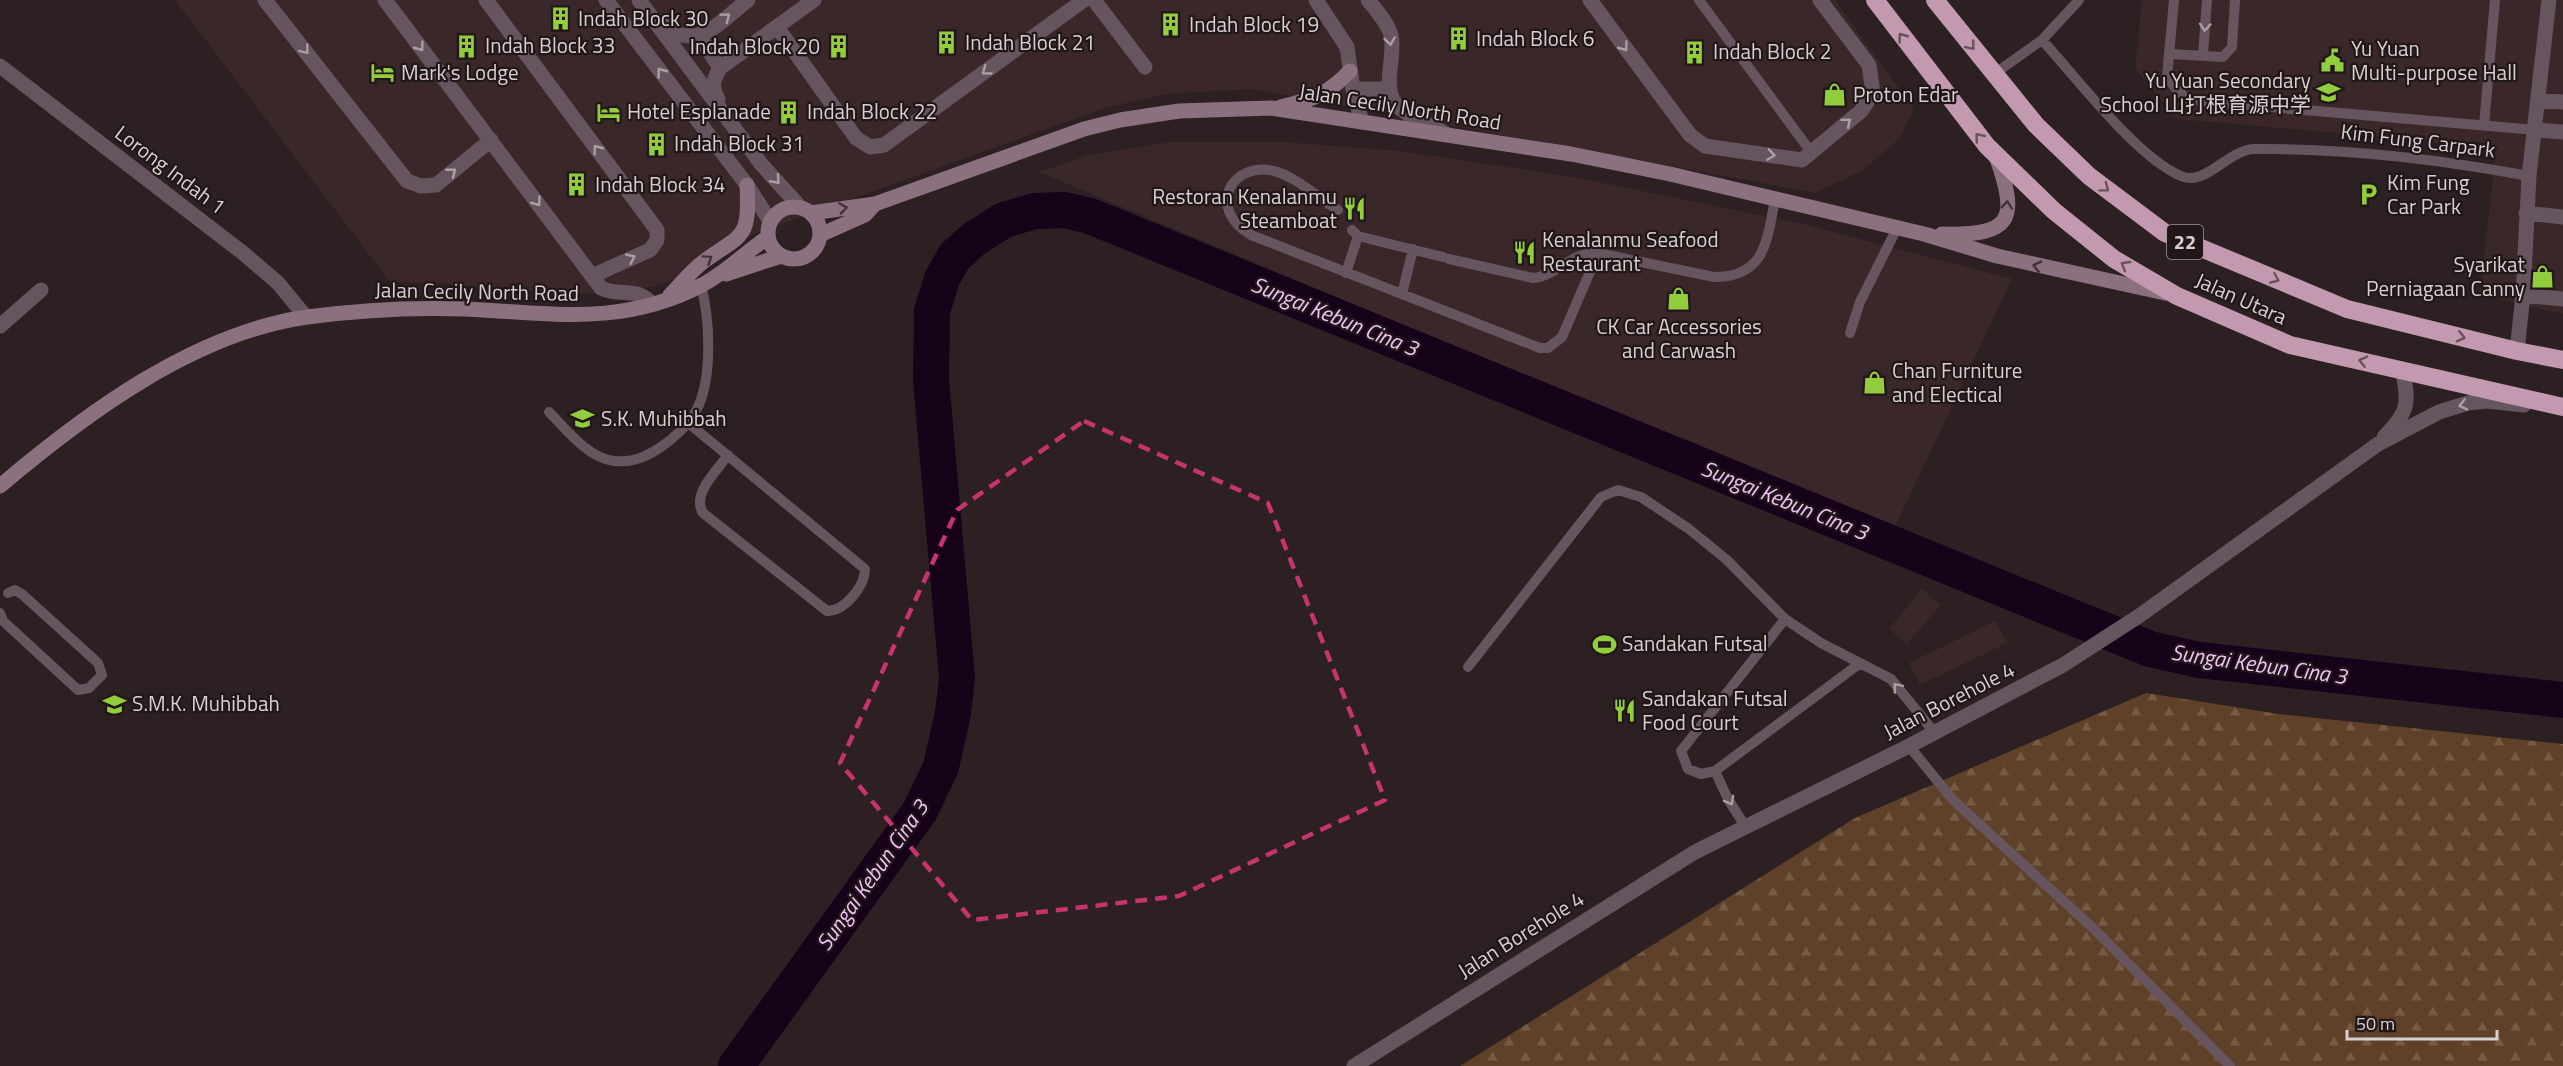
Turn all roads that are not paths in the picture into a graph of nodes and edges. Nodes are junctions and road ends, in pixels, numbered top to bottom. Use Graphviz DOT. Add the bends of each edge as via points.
graph roads {
  1 [pos="384,0"];
  2 [pos="486,0"];
  3 [pos="606,0"];
  4 [pos="748,0"];
  5 [pos="814,0"];
  6 [pos="1084,0"];
  7 [pos="1095,0"];
  8 [pos="1316,0"];
  9 [pos="1368,0"];
  10 [pos="1590,0"];
  11 [pos="1699,0"];
  12 [pos="1820,0"];
  13 [pos="1875,0"];
  14 [pos="1935,0"];
  15 [pos="2079,0"];
  16 [pos="2174,0"];
  17 [pos="2207,0"];
  18 [pos="2235,0"];
  19 [pos="2495,0"];
  20 [pos="269,2"];
  21 [pos="641,3"];
  22 [pos="2553,8"];
  23 [pos="777,27"];
  24 [pos="699,36"];
  25 [pos="2042,40"];
  26 [pos="2170,54"];
  27 [pos="2203,54"];
  28 [pos="0,66"];
  29 [pos="1145,67"];
  30 [pos="720,68"];
  31 [pos="1350,71"];
  32 [pos="1994,74"];
  33 [pos="1390,88"];
  34 [pos="1353,89"];
  35 [pos="2538,99"];
  36 [pos="2563,102"];
  37 [pos="1271,108"];
  38 [pos="1362,122"];
  39 [pos="731,123"];
  40 [pos="2484,125"];
  41 [pos="2536,130"];
  42 [pos="2563,132"];
  43 [pos="1450,136"];
  44 [pos="491,140"];
  45 [pos="1806,156"];
  46 [pos="1996,156"];
  47 [pos="2529,176"];
  48 [pos="747,185"];
  49 [pos="1775,199"];
  50 [pos="875,204"];
  51 [pos="806,210"];
  52 [pos="1338,210"];
  53 [pos="2526,213"];
  54 [pos="2563,217"];
  55 [pos="770,221"];
  56 [pos="1896,228"];
  57 [pos="1924,234"];
  58 [pos="820,235"];
  59 [pos="768,237"];
  60 [pos="1413,249"];
  61 [pos="1598,253"];
  62 [pos="781,256"];
  63 [pos="1346,273"];
  64 [pos="592,276"];
  65 [pos="704,284"];
  66 [pos="41,290"];
  67 [pos="1402,294"];
  68 [pos="2523,295"];
  69 [pos="2177,296"];
  70 [pos="2563,299"];
  71 [pos="659,302"];
  72 [pos="306,317"];
  73 [pos="0,326"];
  74 [pos="1850,333"];
  75 [pos="2517,351"];
  76 [pos="2563,360"];
  77 [pos="2402,370"];
  78 [pos="2563,408"];
  79 [pos="549,412"];
  80 [pos="687,422"];
  81 [pos="2378,444"];
  82 [pos="728,455"];
  83 [pos="0,486"];
  84 [pos="4,589"];
  85 [pos="0,608"];
  86 [pos="0,613"];
  87 [pos="1785,619"];
  88 [pos="1859,664"];
  89 [pos="1468,667"];
  90 [pos="1935,732"];
  91 [pos="1909,746"];
  92 [pos="1715,771"];
  93 [pos="1745,826"];
  94 [pos="1354,1066"];
  95 [pos="2230,1066"];
  1 -- 44 [label="street, one-way"];
  64 -- 2 [label="street, one-way" via="650,250 657,240 657,230"];
  48 -- 3 [label="street, one-way"];
  24 -- 4 [label="street, one-way"];
  5 -- 23 [label="street"];
  6 -- 23 [label="street, one-way" via="884,145 870,147 856,138"];
  7 -- 29 [label="street"];
  8 -- 31 [label="street" via="1347,47"];
  9 -- 33 [label="street, one-way" via="1391,35"];
  10 -- 45 [label="street, one-way" via="1697,141 1705,146"];
  11 -- 45 [label="lane"];
  45 -- 12 [label="street, one-way" via="1861,111 1873,93 1869,64"];
  46 -- 13 [label="highway, Jalan Utara / 22, one-way"];
  14 -- 32 [label="highway, Jalan Utara / 22, one-way"];
  15 -- 25 [label="lane"];
  16 -- 26 [label="lane"];
  17 -- 27 [label="lane, one-way"];
  18 -- 27 [label="lane" via="2232,47 2223,57"];
  19 -- 40 [label="lane"];
  20 -- 44 [label="street, one-way" via="407,181 421,186 436,185"];
  21 -- 24 [label="street" via="670,31"];
  21 -- 39 [label="street"];
  22 -- 35 [label="street"];
  23 -- 30 [label="street"];
  24 -- 30 [label="street"];
  25 -- 32 [label="lane"];
  25 -- 47 [label="lane, Kim Fung Carpark" via="2144,151 2183,178 2201,177 2235,154 2281,149 2432,159"];
  26 -- 27 [label="lane"];
  26 -- 40 [label="lane" via="2167,77 2189,100"];
  28 -- 72 [label="street, Lorong Indah 1" via="243,253 278,283"];
  30 -- 39 [label="street" via="713,79 713,90"];
  31 -- 34 [label="street"];
  31 -- 37 [label="main road" via="1318,97"];
  32 -- 75 [label="highway, Jalan Utara / 22, one-way" via="2036,125 2089,176 2165,233 2347,309"];
  33 -- 34 [label="street"];
  33 -- 43 [label="street" via="1399,107"];
  34 -- 38 [label="street"];
  35 -- 36 [label="street"];
  35 -- 41 [label="street"];
  37 -- 38 [label="main road, Jalan Cecily North Road"];
  37 -- 50 [label="main road, Jalan Cecily North Road" via="1208,109 1120,120 1084,129"];
  38 -- 43 [label="main road, Jalan Cecily North Road"];
  39 -- 51 [label="street, one-way" via="762,165"];
  40 -- 41 [label="lane"];
  41 -- 42 [label="street"];
  41 -- 47 [label="street"];
  43 -- 49 [label="main road, Jalan Cecily North Road" via="1571,154"];
  44 -- 64 [label="street, one-way"];
  57 -- 46 [label="main road, Jalan Cecily North Road, one-way" via="1974,234 1998,227 2006,218 2009,205 2008,188"];
  69 -- 46 [label="highway, Jalan Utara / 22, one-way" via="2114,259 2054,211"];
  47 -- 53 [label="street"];
  48 -- 55 [label="street"];
  71 -- 48 [label="main road, one-way" via="702,263 741,236 746,225"];
  49 -- 56 [label="main road, Jalan Cecily North Road"];
  49 -- 61 [label="lane" via="1762,251 1754,264 1732,277 1714,277"];
  51 -- 50 [label="main road, Jalan Cecily North Road, one-way"];
  50 -- 58 [label="main road, Jalan Cecily North Road" via="865,215"];
  51 -- 55 [label="main road" via="783,209"];
  51 -- 58 [label="main road" via="817,219"];
  52 -- 63 [label="lane" via="1283,175 1266,170 1242,176 1227,195 1228,215 1242,230"];
  53 -- 54 [label="street"];
  53 -- 68 [label="street"];
  55 -- 59 [label="main road"];
  56 -- 57 [label="main road, Jalan Cecily North Road"];
  56 -- 74 [label="lane" via="1860,302"];
  69 -- 57 [label="main road, Jalan Cecily North Road, one-way" via="1997,256"];
  58 -- 62 [label="main road" via="818,244 807,256"];
  59 -- 62 [label="main road"];
  59 -- 65 [label="main road, Jalan Cecily North Road"];
  60 -- 61 [label="lane" via="1533,278 1581,254"];
  60 -- 63 [label="lane" via="1355,233"];
  60 -- 67 [label="lane"];
  61 -- 67 [label="lane" via="1567,329 1548,348"];
  62 -- 65 [label="main road, Jalan Cecily North Road"];
  63 -- 67 [label="lane"];
  64 -- 71 [label="street" via="609,292 636,292"];
  65 -- 71 [label="main road, Jalan Cecily North Road"];
  65 -- 80 [label="lane" via="707,370 696,411"];
  66 -- 73 [label="street"];
  68 -- 70 [label="street"];
  68 -- 75 [label="street"];
  77 -- 69 [label="highway, Jalan Utara / 22, one-way" via="2290,345"];
  71 -- 72 [label="main road, Jalan Cecily North Road" via="600,315 413,309"];
  72 -- 83 [label="main road, Jalan Cecily North Road" via="220,342 165,369 115,398 50,444"];
  75 -- 76 [label="highway, Jalan Utara / 22"];
  77 -- 78 [label="highway, Jalan Utara / 22"];
  77 -- 81 [label="street" via="2407,407"];
  78 -- 81 [label="street, Jalan Borehole 4, one-way" via="2468,403 2439,412"];
  79 -- 80 [label="lane" via="590,451 613,461 645,458 670,441"];
  80 -- 82 [label="lane"];
  81 -- 90 [label="street, Jalan Borehole 4" via="2139,616 2063,665"];
  82 -- 82 [label="lane" via="699,496 698,506 703,513 827,611 839,609 862,585 865,569"];
  84 -- 85 [label="lane"];
  84 -- 86 [label="lane" via="23,595 98,663 102,675 89,688 78,690 3,621"];
  87 -- 88 [label="lane"];
  87 -- 89 [label="lane" via="1689,529 1641,497 1618,490 1601,497"];
  87 -- 92 [label="lane" via="1681,751 1688,769 1701,774"];
  90 -- 88 [label="lane, one-way" via="1891,679"];
  88 -- 92 [label="lane"];
  90 -- 91 [label="street, Jalan Borehole 4"];
  91 -- 93 [label="street, Jalan Borehole 4"];
  91 -- 95 [label="lane" via="1953,800 2094,929"];
  92 -- 93 [label="lane, one-way"];
  93 -- 94 [label="street, Jalan Borehole 4" via="1632,890"];
}
